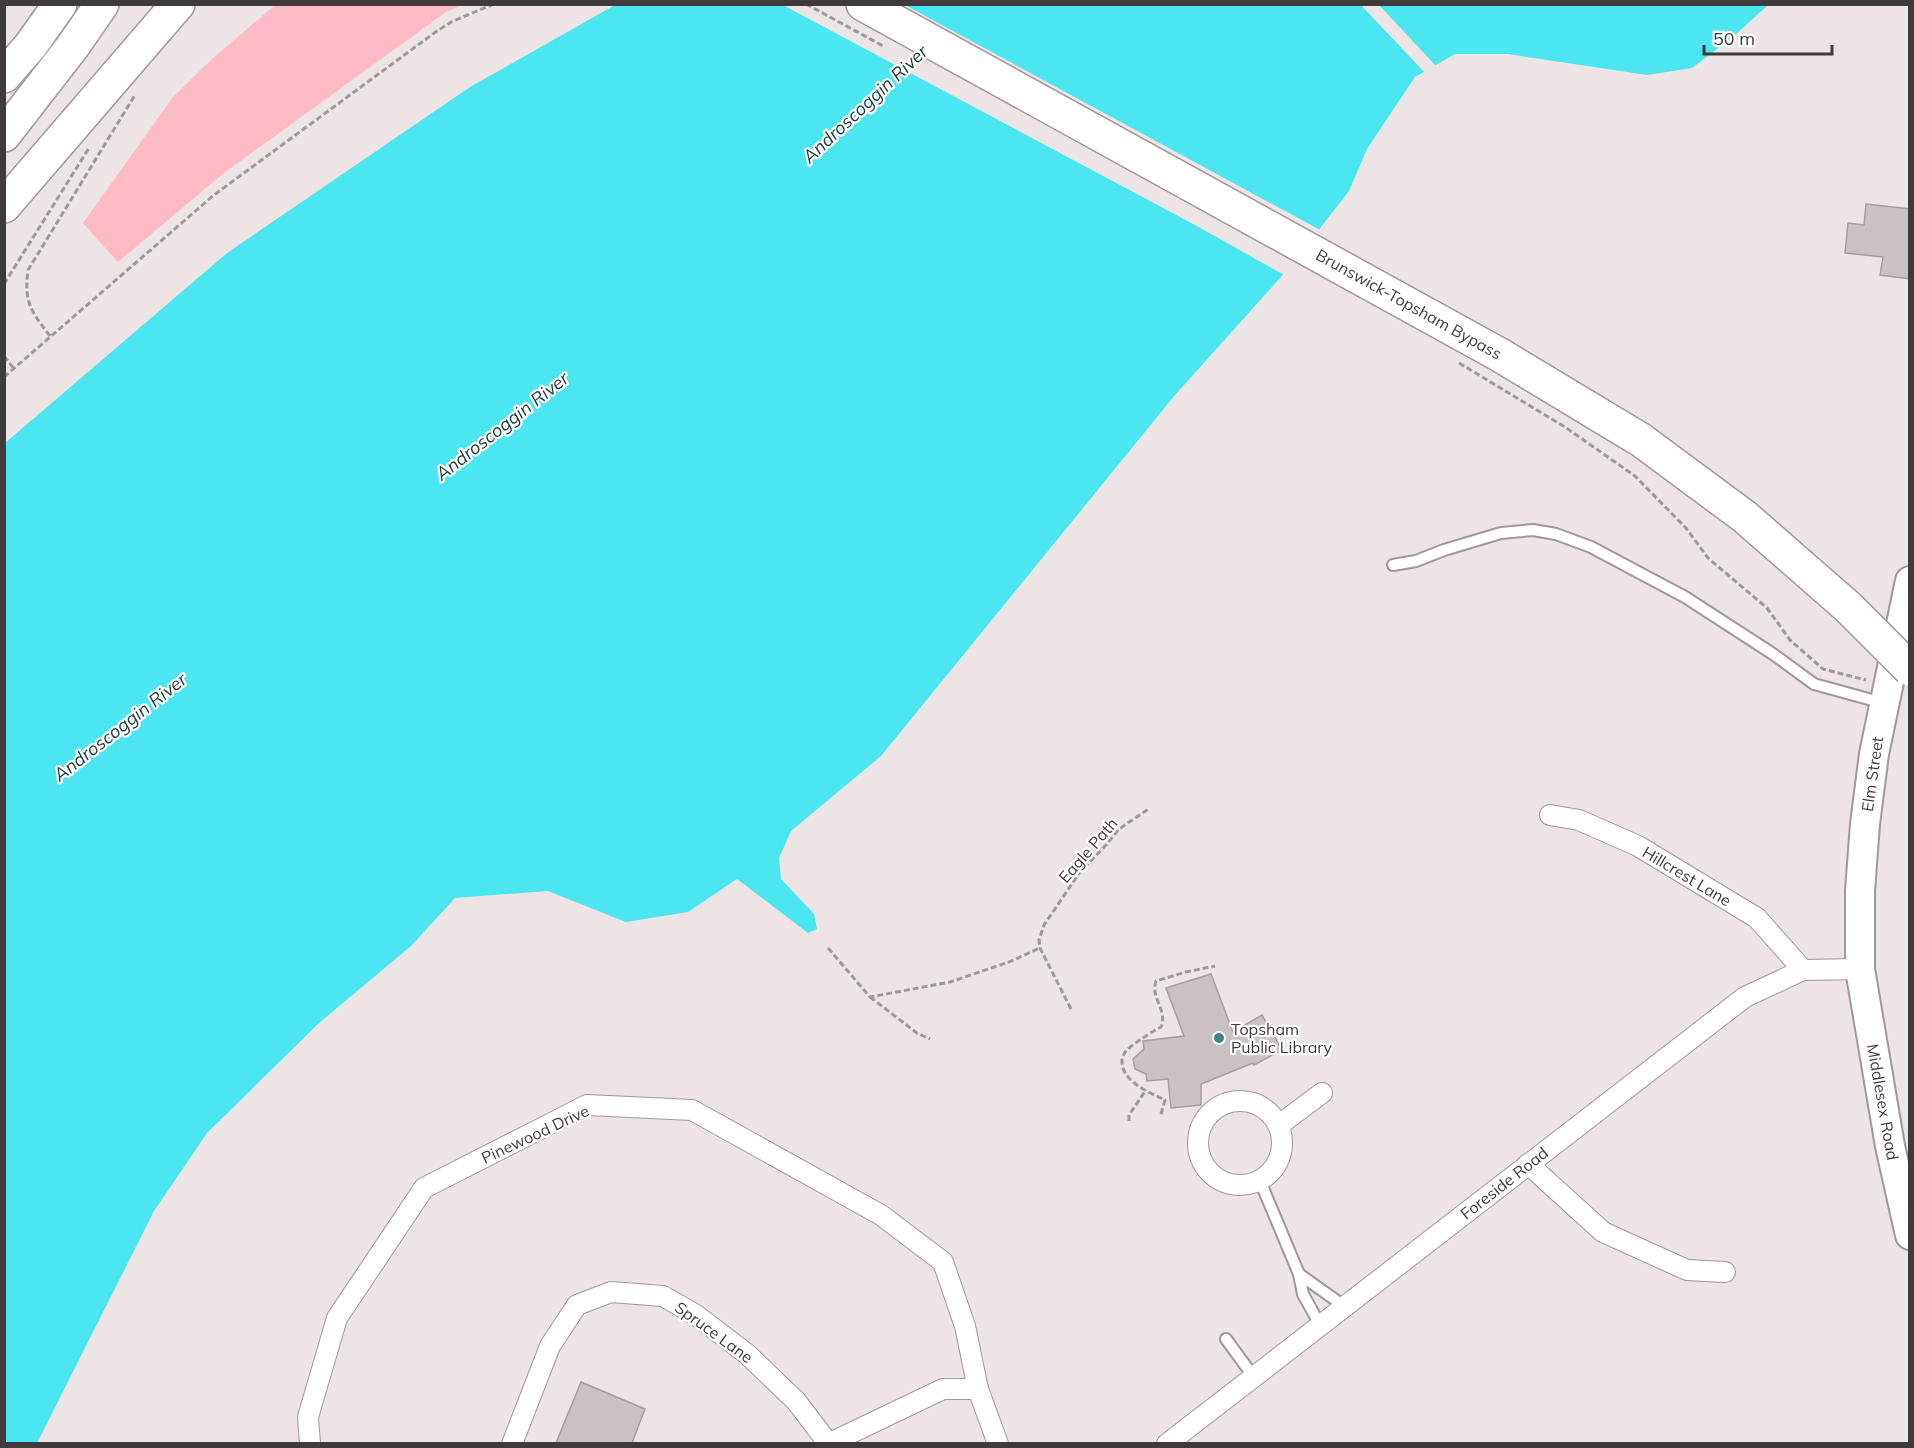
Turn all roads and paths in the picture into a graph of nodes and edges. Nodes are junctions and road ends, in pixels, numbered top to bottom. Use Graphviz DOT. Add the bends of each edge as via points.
graph roads {
  1 [pos="60,4"];
  2 [pos="102,4"];
  3 [pos="178,4"];
  4 [pos="494,4"];
  5 [pos="863,4"];
  6 [pos="4,76"];
  7 [pos="135,94"];
  8 [pos="4,135"];
  9 [pos="4,206"];
  10 [pos="50,336"];
  11 [pos="4,356"];
  12 [pos="1453,360"];
  13 [pos="14,369"];
  14 [pos="4,377"];
  15 [pos="1393,565"];
  16 [pos="1910,581"];
  17 [pos="1894,686"];
  18 [pos="1150,808"];
  19 [pos="1550,815"];
  20 [pos="828,948"];
  21 [pos="1040,948"];
  22 [pos="1215,966"];
  23 [pos="1860,969"];
  24 [pos="1803,970"];
  25 [pos="870,997"];
  26 [pos="1071,1009"];
  27 [pos="930,1039"];
  28 [pos="1146,1090"];
  29 [pos="1322,1094"];
  30 [pos="1161,1114"];
  31 [pos="1129,1121"];
  32 [pos="1279,1125"];
  33 [pos="1528,1164"];
  34 [pos="1260,1181"];
  35 [pos="1910,1235"];
  36 [pos="1725,1272"];
  37 [pos="1299,1274"];
  38 [pos="1344,1306"];
  39 [pos="1320,1324"];
  40 [pos="1226,1339"];
  41 [pos="1253,1376"];
  42 [pos="978,1389"];
  43 [pos="310,1443"];
  44 [pos="512,1443"];
  45 [pos="828,1443"];
  46 [pos="998,1443"];
  47 [pos="1167,1443"];
  1 -- 6 [label="highway"];
  2 -- 8 [label="highway"];
  3 -- 9 [label="highway"];
  4 -- 10 [label="path" via="437,31 214,195"];
  5 -- 17 [label="highway, Brunswick-Topsham Bypass, bridge" via="1500,355 1641,440 1745,517 1848,607"];
  7 -- 10 [label="path" via="28,270 27,300"];
  10 -- 13 [label="path"];
  11 -- 13 [label="path"];
  12 -- 17 [label="path" via="1565,427 1635,476 1686,528 1708,558 1767,608 1790,640 1823,669"];
  13 -- 14 [label="path"];
  15 -- 17 [label="lane" via="1501,533 1533,530 1556,534 1591,547 1685,597 1814,684"];
  16 -- 17 [label="main road, Elm Street"];
  17 -- 23 [label="main road, Elm Street" via="1874,754 1860,891"];
  18 -- 21 [label="path, Eagle Path" via="1119,829 1080,872 1044,925"];
  19 -- 24 [label="street, Hillcrest Lane" via="1579,820 1638,846 1757,918"];
  20 -- 25 [label="path"];
  21 -- 25 [label="path" via="950,982"];
  21 -- 26 [label="path"];
  22 -- 28 [label="path" via="1156,981 1155,995 1164,1015 1161,1027 1128,1048 1122,1063 1126,1076"];
  23 -- 24 [label="street, Foreside Road"];
  23 -- 35 [label="main road, Middlesex Road" via="1892,1156"];
  24 -- 33 [label="street, Foreside Road" via="1745,998"];
  25 -- 27 [label="path" via="917,1034"];
  28 -- 30 [label="path" via="1165,1100"];
  28 -- 31 [label="path"];
  29 -- 32 [label="street"];
  32 -- 34 [label="street" via="1282,1150 1278,1163"];
  32 -- 34 [label="street" via="1260,1105 1247,1101 1221,1106 1202,1125 1199,1152 1211,1174 1235,1185"];
  33 -- 36 [label="street" via="1603,1232 1687,1270"];
  33 -- 38 [label="street, Foreside Road"];
  34 -- 37 [label="lane"];
  37 -- 38 [label="lane"];
  37 -- 39 [label="lane" via="1303,1294"];
  38 -- 39 [label="street, Foreside Road"];
  39 -- 41 [label="street, Foreside Road"];
  40 -- 41 [label="lane"];
  41 -- 47 [label="street, Foreside Road"];
  42 -- 43 [label="street, Pinewood Drive" via="965,1326 943,1262 881,1215 692,1110 587,1105 424,1188 337,1318 308,1417"];
  42 -- 45 [label="street" via="943,1389"];
  42 -- 46 [label="street, Pinewood Drive"];
  44 -- 45 [label="street, Spruce Lane" via="550,1346 578,1305 611,1292 663,1296 696,1315 747,1354 796,1401"];
}
